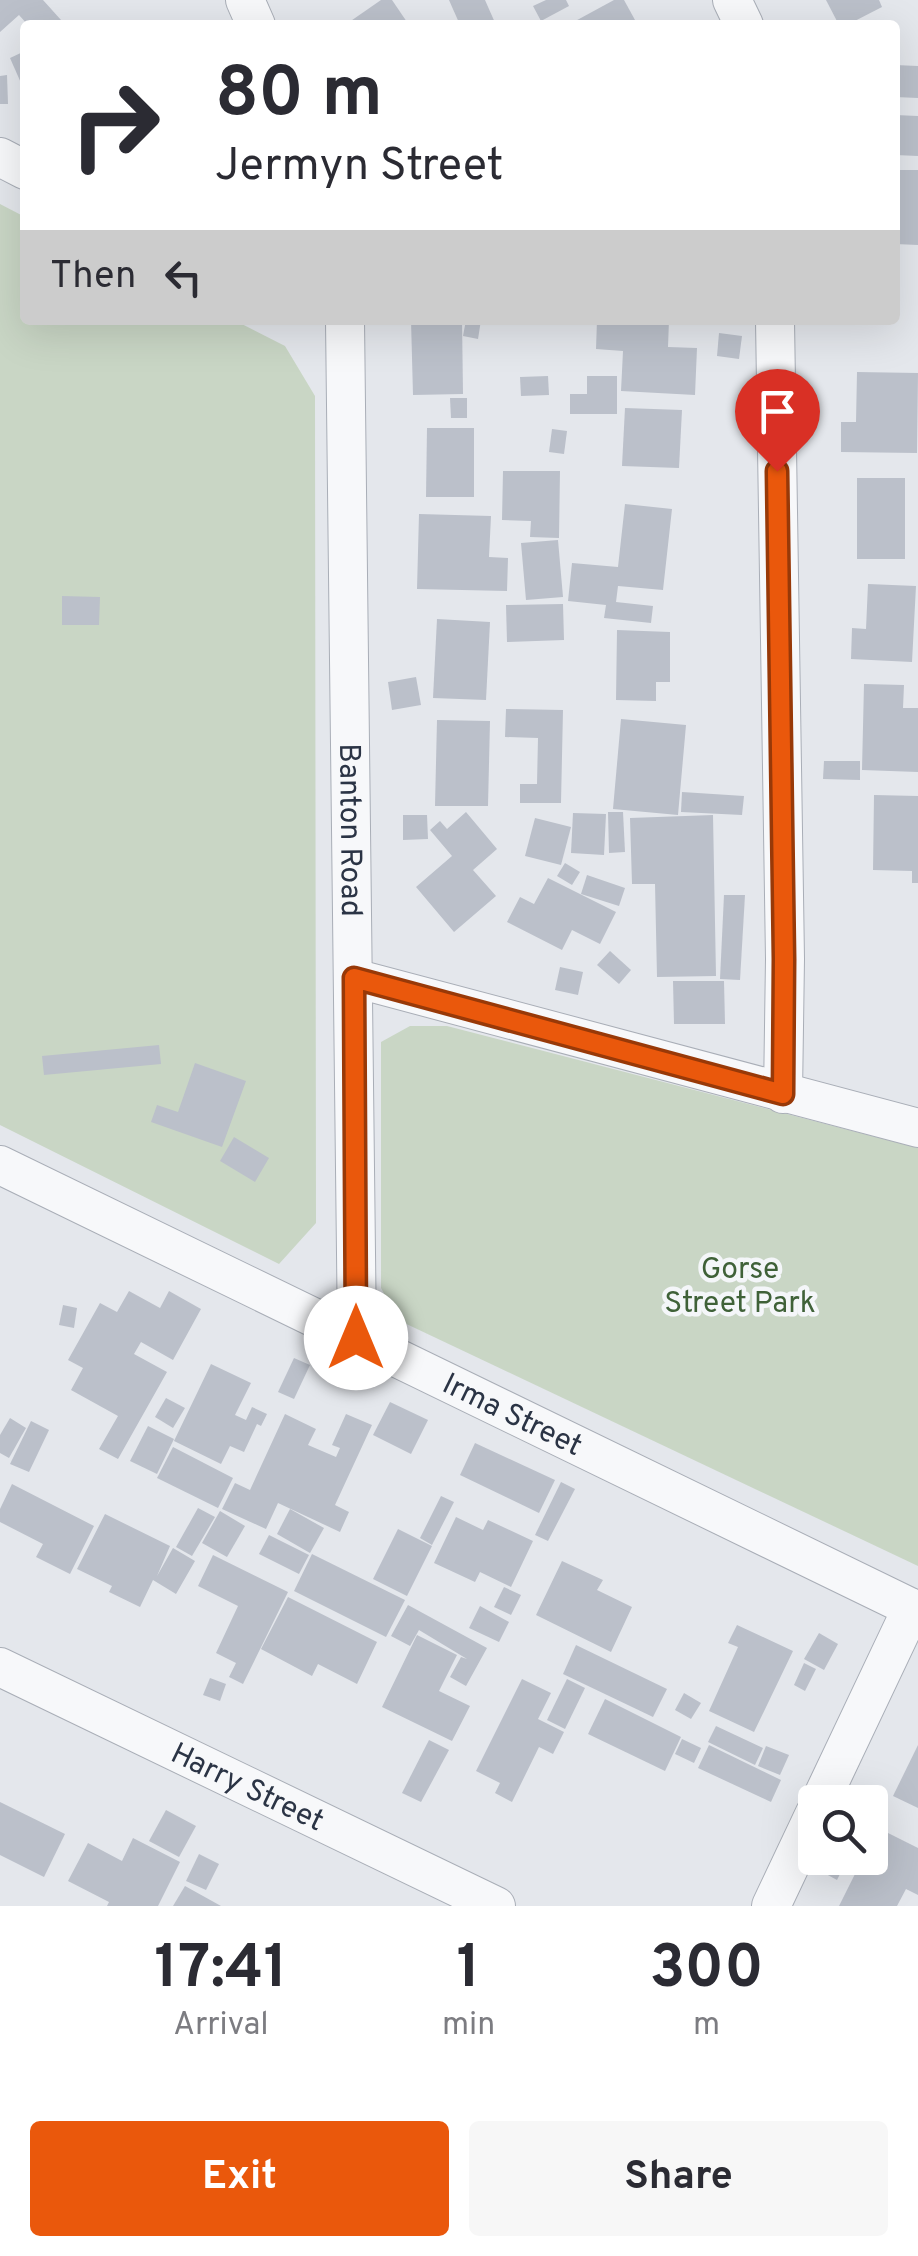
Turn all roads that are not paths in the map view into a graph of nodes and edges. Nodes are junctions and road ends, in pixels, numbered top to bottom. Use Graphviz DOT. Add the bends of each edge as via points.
graph roads {
  1 [pos="339,325"];
  2 [pos="775,325"];
  3 [pos="354,978"];
  4 [pos="783,1094"];
  5 [pos="918,1128"];
  6 [pos="0,1165"];
  7 [pos="356,1338"];
  8 [pos="915,1609"];
  9 [pos="0,1667"];
  10 [pos="828,1785"];
  11 [pos="798,1849"];
  12 [pos="496,1906"];
  13 [pos="771,1906"];
  1 -- 3 [label="street, Banton Road"];
  2 -- 4 [label="street"];
  3 -- 4 [label="street"];
  3 -- 7 [label="street, Banton Road"];
  4 -- 5 [label="street"];
  6 -- 7 [label="street, Irma Street"];
  7 -- 8 [label="street, Irma Street"];
  8 -- 10 [label="street"];
  9 -- 12 [label="street, Harry Street"];
  11 -- 13 [label="street"];
}
